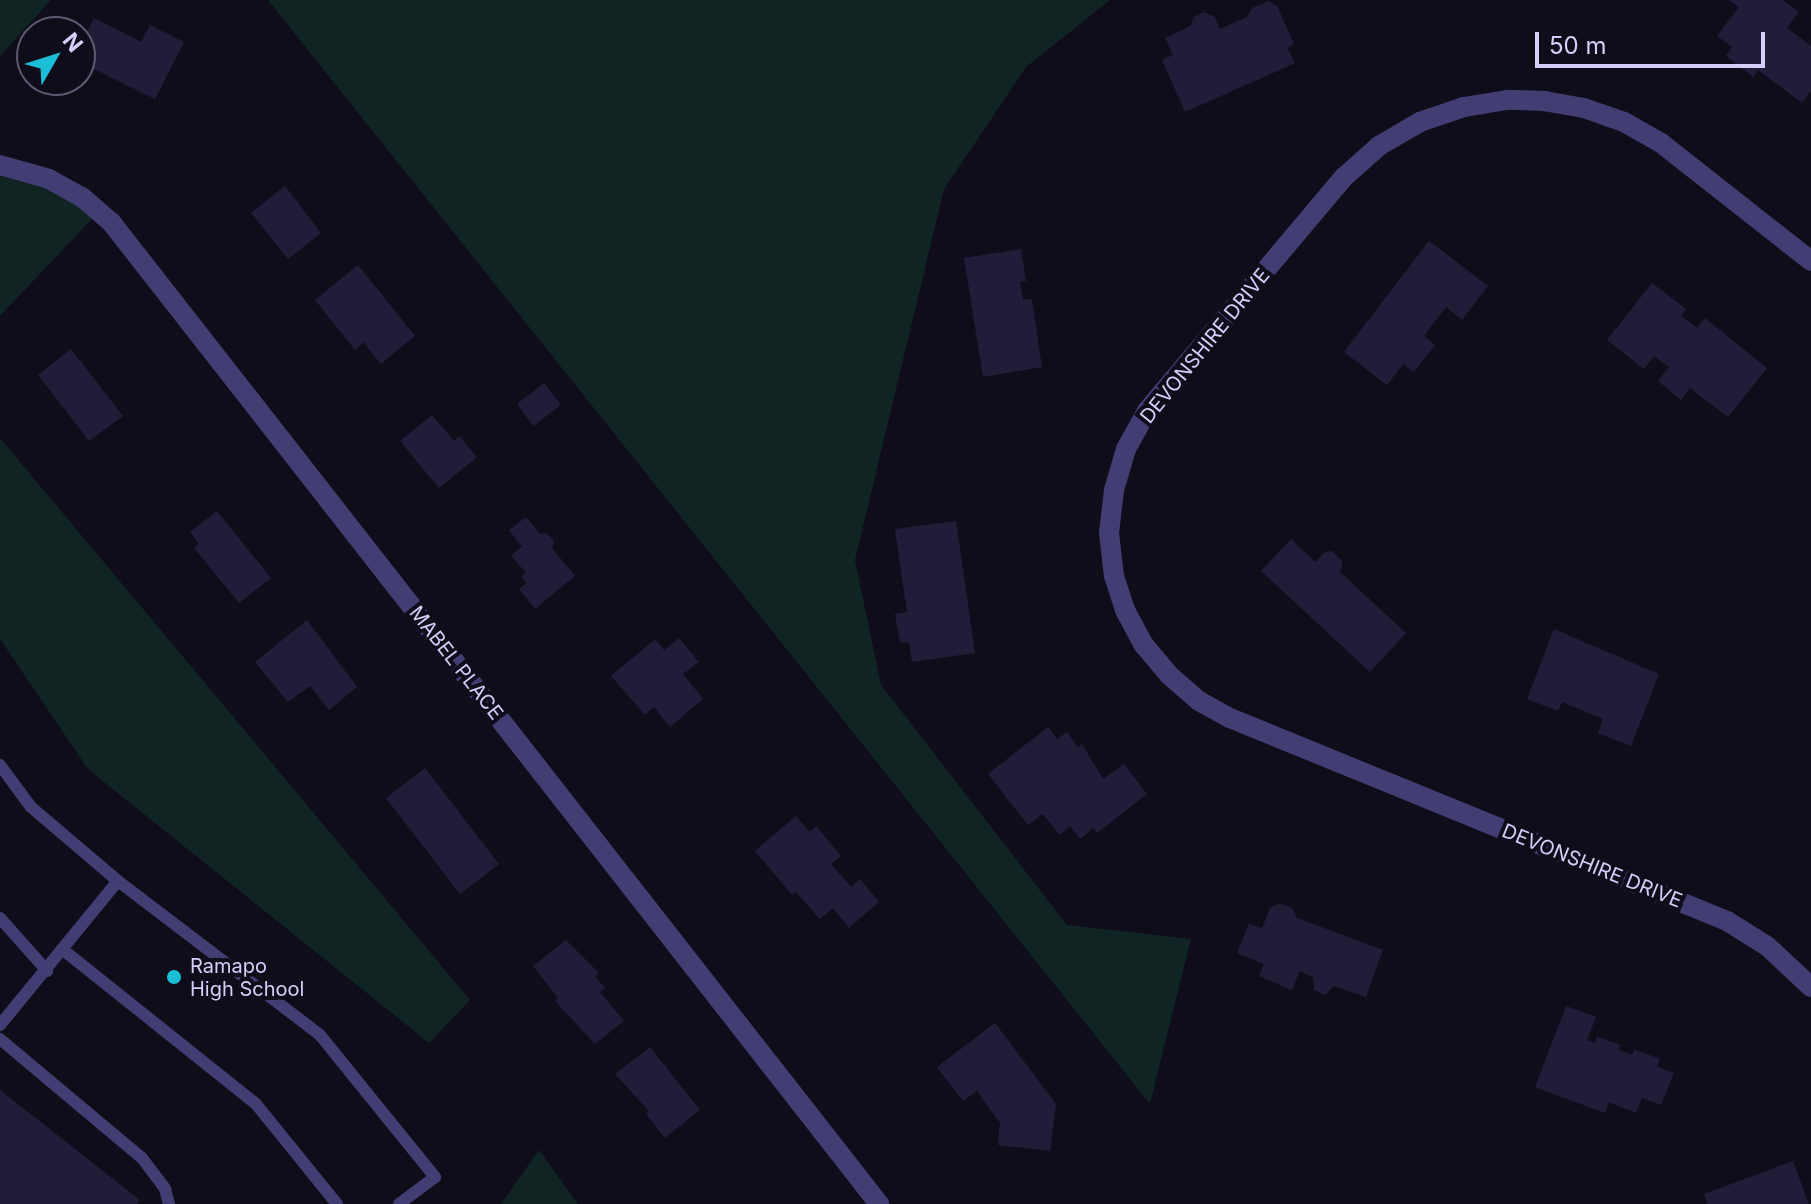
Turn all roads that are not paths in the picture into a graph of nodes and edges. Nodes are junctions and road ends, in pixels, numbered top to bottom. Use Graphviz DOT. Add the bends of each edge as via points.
graph roads {
  1 [pos="0,165"];
  2 [pos="1811,261"];
  3 [pos="0,765"];
  4 [pos="118,881"];
  5 [pos="0,918"];
  6 [pos="62,949"];
  7 [pos="47,971"];
  8 [pos="1811,987"];
  9 [pos="0,1025"];
  10 [pos="0,1039"];
  11 [pos="169,1204"];
  12 [pos="337,1204"];
  13 [pos="399,1204"];
  14 [pos="879,1204"];
  1 -- 14 [label="street, MABEL PLACE" via="49,179 82,197 111,222"];
  2 -- 8 [label="street, DEVONSHIRE DRIVE" via="1661,143 1611,117 1545,101 1507,100 1420,122 1379,146 1344,177 1147,411 1126,449 1109,533 1125,610 1144,645 1199,701 1727,921 1767,946"];
  3 -- 4 [label="lane" via="31,807"];
  4 -- 6 [label="lane"];
  4 -- 13 [label="lane" via="320,1035 435,1177"];
  5 -- 7 [label="lane"];
  6 -- 7 [label="lane"];
  6 -- 12 [label="lane" via="256,1104"];
  7 -- 9 [label="lane"];
  10 -- 11 [label="lane" via="142,1158 165,1189"];
}
